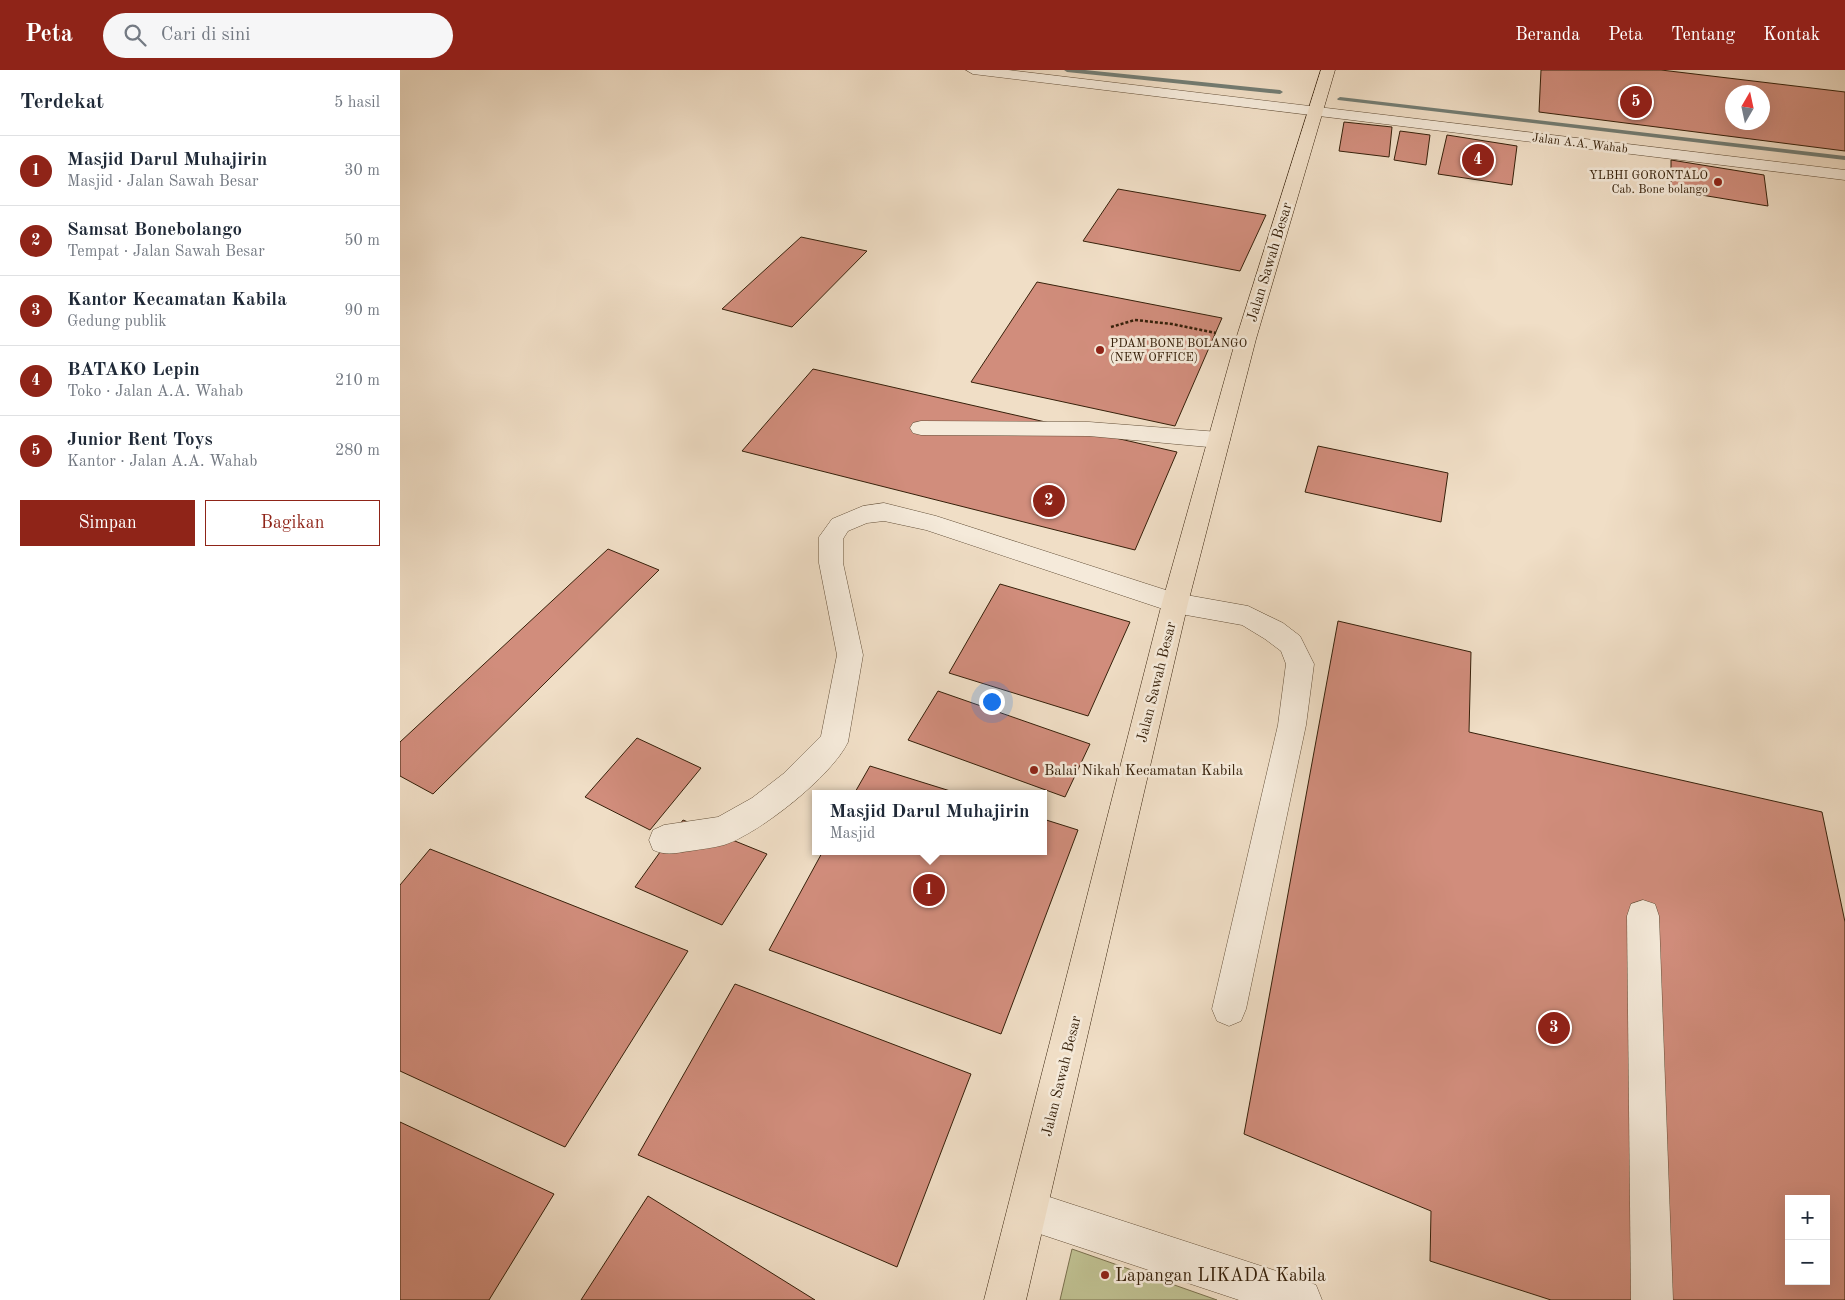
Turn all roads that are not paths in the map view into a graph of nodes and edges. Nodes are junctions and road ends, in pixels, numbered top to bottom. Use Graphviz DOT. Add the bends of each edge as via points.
graph roads {
  1 [pos="973,70"];
  2 [pos="1328,70"];
  3 [pos="1316,111"];
  4 [pos="1845,175"];
  5 [pos="921,428"];
  6 [pos="1219,440"];
  7 [pos="1175,603"];
  8 [pos="664,840"];
  9 [pos="1643,916"];
  10 [pos="1229,1009"];
  11 [pos="1028,1210"];
  12 [pos="1005,1300"];
  13 [pos="1301,1300"];
  14 [pos="1652,1300"];
  1 -- 3 [label="street, Jalan A.A. Wahab"];
  2 -- 3 [label="main road, Jalan Sawah Besar"];
  3 -- 4 [label="street, Jalan A.A. Wahab"];
  3 -- 6 [label="main road, Jalan Sawah Besar"];
  5 -- 6 [label="street" via="1080,429"];
  6 -- 7 [label="main road, Jalan Sawah Besar"];
  7 -- 8 [label="street" via="928,522 884,512 863,515 840,524 830,537 831,563 850,655 834,742 793,784 763,808 722,831"];
  7 -- 10 [label="street" via="1248,616 1291,644 1300,664 1292,725"];
  7 -- 11 [label="main road, Jalan Sawah Besar"];
  9 -- 14 [label="street"];
  11 -- 12 [label="main road, Jalan Sawah Besar"];
  11 -- 13 [label="street"];
}
